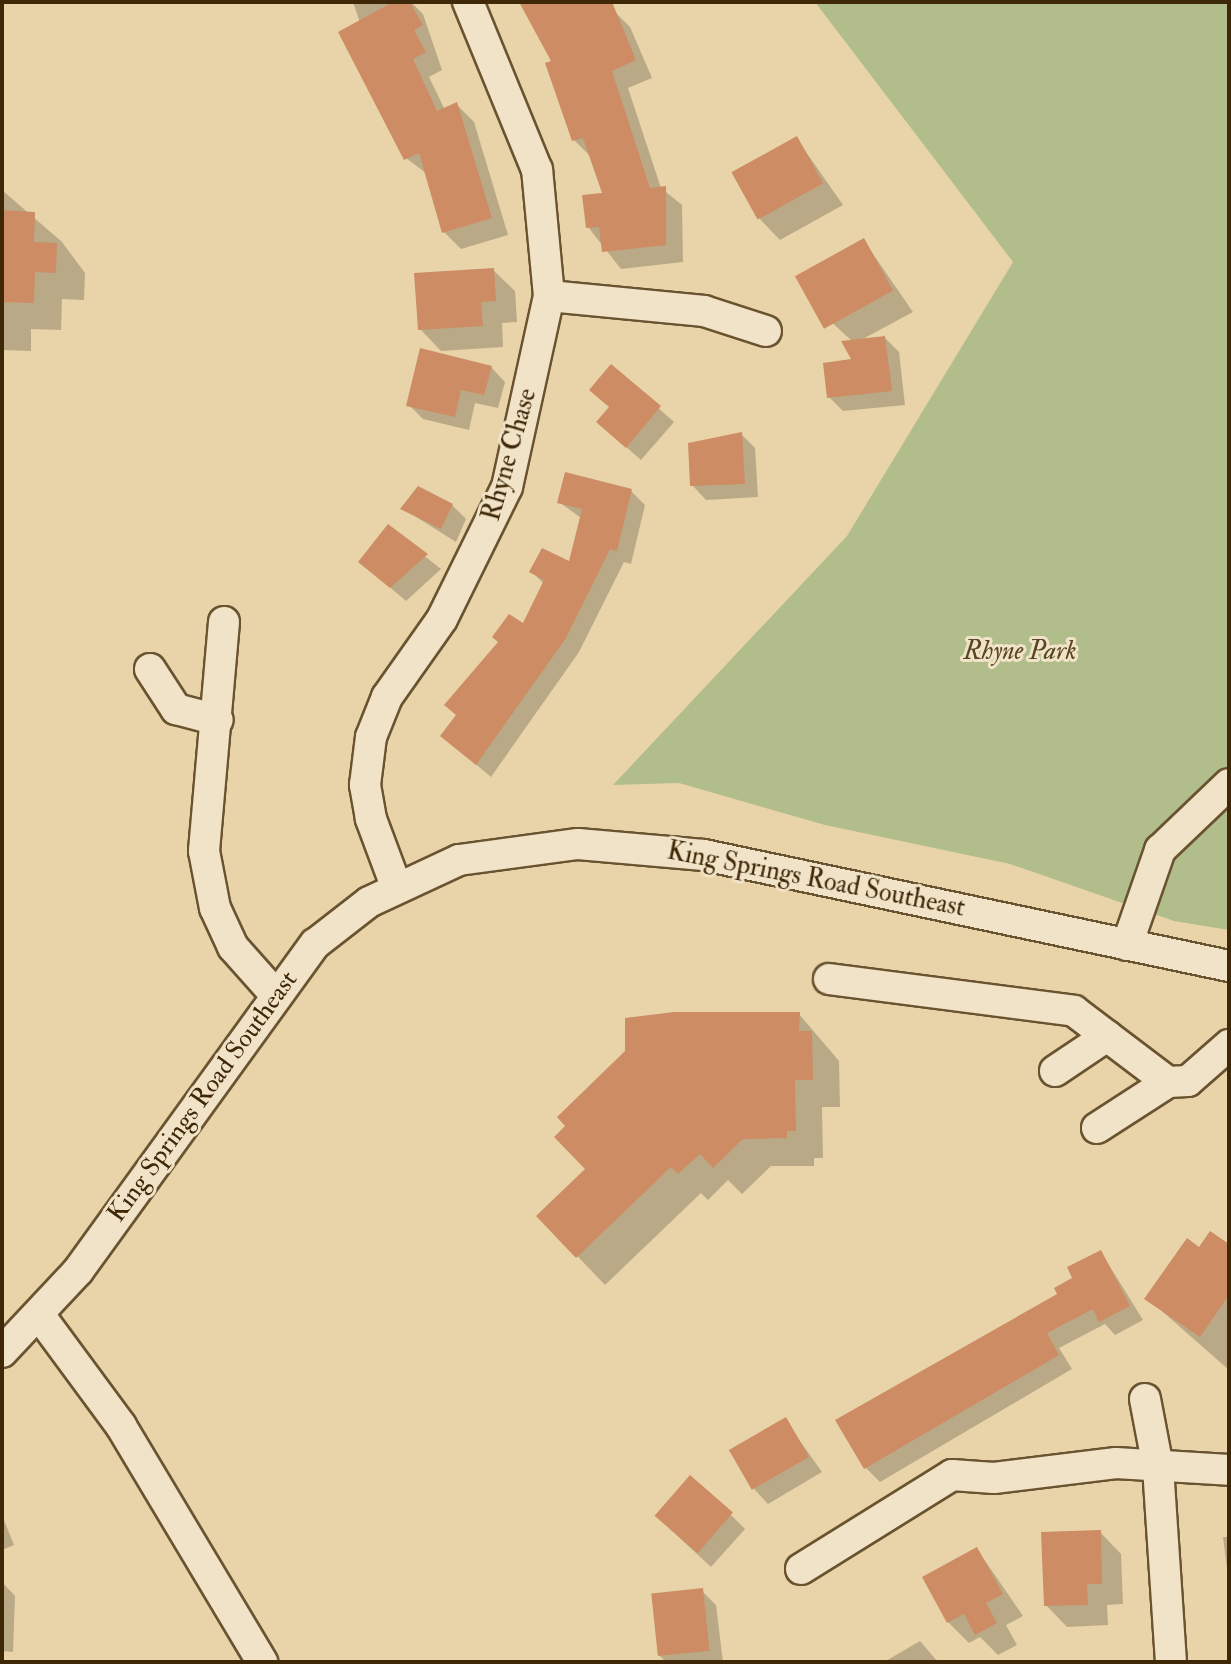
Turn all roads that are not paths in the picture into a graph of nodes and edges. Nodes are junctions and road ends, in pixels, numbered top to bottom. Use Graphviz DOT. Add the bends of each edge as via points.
graph roads {
  1 [pos="468,2"];
  2 [pos="549,296"];
  3 [pos="766,331"];
  4 [pos="224,622"];
  5 [pos="150,669"];
  6 [pos="218,720"];
  7 [pos="1222,797"];
  8 [pos="396,886"];
  9 [pos="1127,945"];
  10 [pos="1229,966"];
  11 [pos="829,979"];
  12 [pos="274,993"];
  13 [pos="1107,1036"];
  14 [pos="1229,1045"];
  15 [pos="1055,1071"];
  16 [pos="1168,1082"];
  17 [pos="1097,1128"];
  18 [pos="40,1316"];
  19 [pos="2,1352"];
  20 [pos="1145,1399"];
  21 [pos="1158,1467"];
  22 [pos="1229,1470"];
  23 [pos="801,1569"];
  24 [pos="262,1662"];
  25 [pos="1171,1662"];
  1 -- 2 [label="street, Rhyne Chase" via="537,170"];
  2 -- 3 [label="street" via="704,311"];
  2 -- 8 [label="street, Rhyne Chase" via="507,487 487,535 376,718 365,785"];
  4 -- 6 [label="street"];
  5 -- 6 [label="street" via="176,709"];
  6 -- 12 [label="street" via="204,851 215,908 233,947"];
  7 -- 9 [label="street" via="1160,850"];
  8 -- 9 [label="street, King Springs Road Southeast" via="491,852 617,845 793,870"];
  8 -- 12 [label="street, King Springs Road Southeast" via="341,922"];
  9 -- 10 [label="street, King Springs Road Southeast"];
  11 -- 13 [label="street" via="1045,1003 1074,1011"];
  12 -- 18 [label="street, King Springs Road Southeast" via="114,1224"];
  13 -- 15 [label="street"];
  13 -- 16 [label="street"];
  14 -- 16 [label="street" via="1188,1081"];
  16 -- 17 [label="street"];
  18 -- 19 [label="street, King Springs Road Southeast"];
  18 -- 24 [label="street" via="121,1426"];
  20 -- 21 [label="street"];
  21 -- 22 [label="street"];
  21 -- 23 [label="street" via="952,1475"];
  21 -- 25 [label="street"];
}
